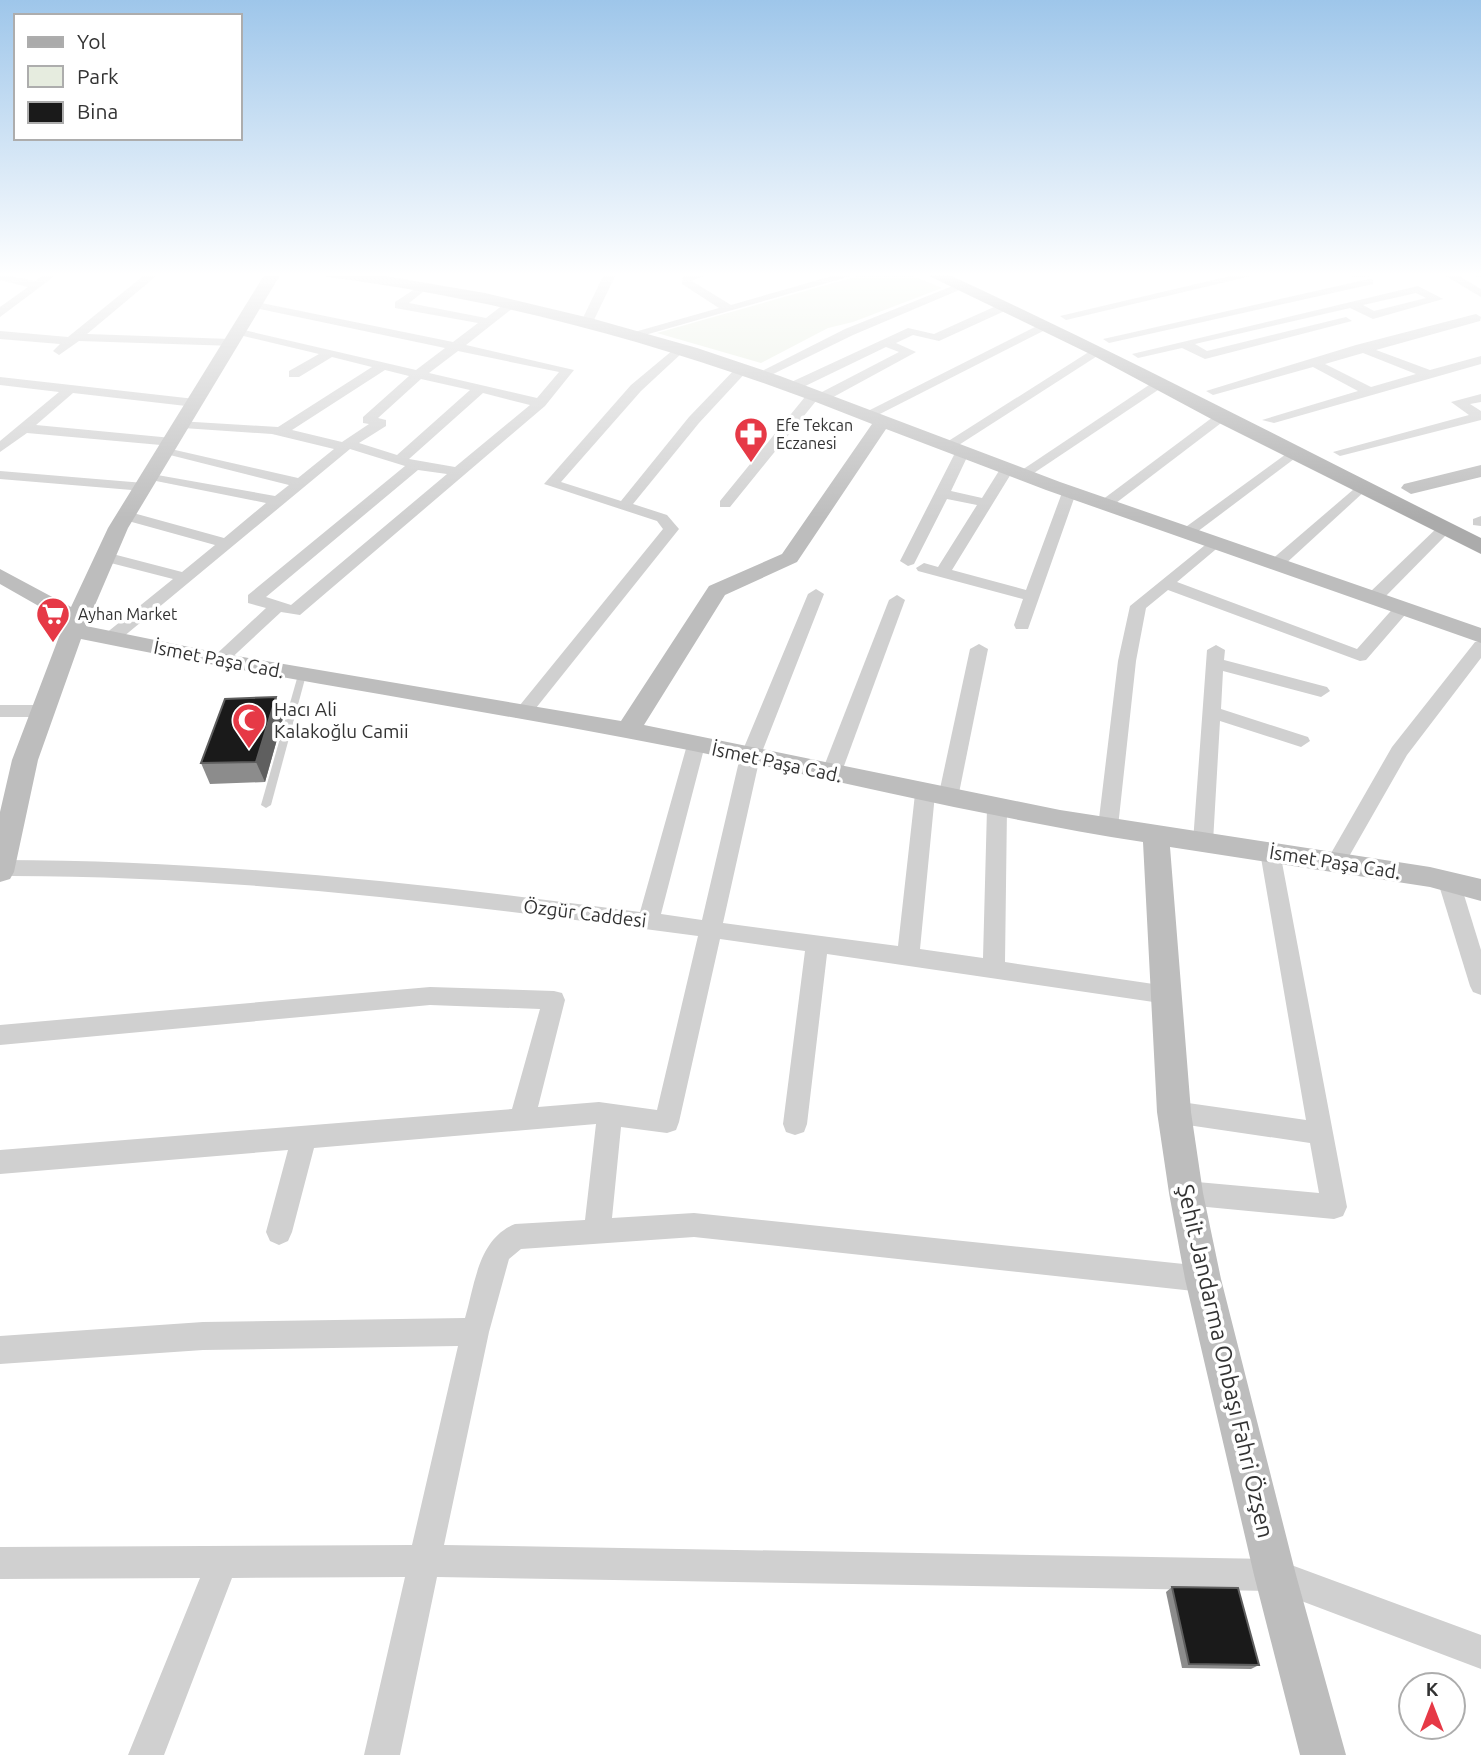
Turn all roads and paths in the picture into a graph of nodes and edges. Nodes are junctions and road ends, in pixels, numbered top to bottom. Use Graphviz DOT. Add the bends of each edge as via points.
graph roads {
  1 [pos="225,354"];
  2 [pos="328,354"];
  3 [pos="340,354"];
  4 [pos="447,354"];
  5 [pos="490,354"];
  6 [pos="674,354"];
  7 [pos="695,354"];
  8 [pos="796,354"];
  9 [pos="862,354"];
  10 [pos="906,354"];
  11 [pos="995,354"];
  12 [pos="1091,354"];
  13 [pos="1117,354"];
  14 [pos="1138,354"];
  15 [pos="1340,354"];
  16 [pos="1375,354"];
  17 [pos="1429,358"];
  18 [pos="1481,360"];
  19 [pos="1312,362"];
  20 [pos="385,364"];
  21 [pos="1403,365"];
  22 [pos="752,372"];
  23 [pos="420,373"];
  24 [pos="1425,373"];
  25 [pos="294,374"];
  26 [pos="0,381"];
  27 [pos="1160,384"];
  28 [pos="792,387"];
  29 [pos="481,388"];
  30 [pos="69,390"];
  31 [pos="1213,391"];
  32 [pos="1368,391"];
  33 [pos="818,396"];
  34 [pos="1481,398"];
  35 [pos="195,403"];
  36 [pos="540,403"];
  37 [pos="1481,416"];
  38 [pos="1222,418"];
  39 [pos="875,419"];
  40 [pos="1269,420"];
  41 [pos="183,424"];
  42 [pos="22,428"];
  43 [pos="280,432"];
  44 [pos="170,446"];
  45 [pos="346,446"];
  46 [pos="0,448"];
  47 [pos="954,450"];
  48 [pos="1340,452"];
  49 [pos="1293,453"];
  50 [pos="399,460"];
  51 [pos="1364,464"];
  52 [pos="415,465"];
  53 [pos="1481,471"];
  54 [pos="458,472"];
  55 [pos="1015,472"];
  56 [pos="0,475"];
  57 [pos="1387,476"];
  58 [pos="148,482"];
  59 [pos="300,483"];
  60 [pos="1361,487"];
  61 [pos="1411,488"];
  62 [pos="1070,490"];
  63 [pos="942,492"];
  64 [pos="277,501"];
  65 [pos="986,503"];
  66 [pos="1107,503"];
  67 [pos="725,504"];
  68 [pos="625,505"];
  69 [pos="125,516"];
  70 [pos="1480,522"];
  71 [pos="1445,528"];
  72 [pos="1188,532"];
  73 [pos="1215,542"];
  74 [pos="226,543"];
  75 [pos="1481,547"];
  76 [pos="105,557"];
  77 [pos="908,561"];
  78 [pos="1276,564"];
  79 [pos="925,568"];
  80 [pos="942,573"];
  81 [pos="0,575"];
  82 [pos="184,577"];
  83 [pos="1165,583"];
  84 [pos="816,594"];
  85 [pos="1033,597"];
  86 [pos="1374,598"];
  87 [pos="897,600"];
  88 [pos="277,607"];
  89 [pos="1403,608"];
  90 [pos="75,625"];
  91 [pos="1022,625"];
  92 [pos="1481,636"];
  93 [pos="111,638"];
  94 [pos="1481,646"];
  95 [pos="979,649"];
  96 [pos="219,660"];
  97 [pos="302,675"];
  98 [pos="1321,691"];
  99 [pos="0,711"];
  100 [pos="43,711"];
  101 [pos="1212,712"];
  102 [pos="522,714"];
  103 [pos="628,730"];
  104 [pos="1301,741"];
  105 [pos="696,745"];
  106 [pos="750,757"];
  107 [pos="831,774"];
  108 [pos="936,796"];
  109 [pos="266,805"];
  110 [pos="998,808"];
  111 [pos="1108,827"];
  112 [pos="1156,835"];
  113 [pos="1203,842"];
  114 [pos="1270,852"];
  115 [pos="1336,862"];
  116 [pos="0,869"];
  117 [pos="1449,882"];
  118 [pos="1480,888"];
  119 [pos="648,921"];
  120 [pos="711,930"];
  121 [pos="817,943"];
  122 [pos="908,956"];
  123 [pos="994,968"];
  124 [pos="1481,986"];
  125 [pos="1167,995"];
  126 [pos="0,1035"];
  127 [pos="1174,1112"];
  128 [pos="610,1114"];
  129 [pos="522,1119"];
  130 [pos="795,1124"];
  131 [pos="1321,1133"];
  132 [pos="304,1136"];
  133 [pos="0,1162"];
  134 [pos="1186,1193"];
  135 [pos="597,1230"];
  136 [pos="279,1232"];
  137 [pos="1203,1279"];
  138 [pos="475,1332"];
  139 [pos="0,1350"];
  140 [pos="424,1561"];
  141 [pos="222,1562"];
  142 [pos="0,1563"];
  143 [pos="1275,1575"];
  144 [pos="1481,1652"];
  145 [pos="146,1755"];
  146 [pos="382,1755"];
  147 [pos="1323,1755"];
  1 -- 35 [label="main road"];
  2 -- 25 [label="street"];
  3 -- 20 [label="street"];
  4 -- 23 [label="street"];
  5 -- 36 [label="street" via="568,370"];
  6 -- 68 [label="street" via="636,388 551,484"];
  7 -- 22 [label="main road"];
  8 -- 22 [label="street"];
  9 -- 28 [label="street"];
  10 -- 33 [label="street"];
  11 -- 39 [label="street"];
  12 -- 47 [label="street"];
  13 -- 27 [label="main road"];
  14 -- 31 [label="main road"];
  15 -- 19 [label="street"];
  16 -- 21 [label="street"];
  17 -- 21 [label="street"];
  18 -- 24 [label="street"];
  19 -- 31 [label="street"];
  19 -- 32 [label="street"];
  20 -- 23 [label="street"];
  20 -- 43 [label="street"];
  21 -- 24 [label="street"];
  22 -- 28 [label="main road"];
  22 -- 68 [label="street" via="694,420"];
  23 -- 29 [label="street"];
  23 -- 45 [label="street" via="368,420 382,424"];
  24 -- 32 [label="street"];
  26 -- 30 [label="street"];
  27 -- 38 [label="main road"];
  27 -- 55 [label="street"];
  28 -- 33 [label="main road"];
  29 -- 36 [label="street"];
  29 -- 50 [label="street"];
  30 -- 35 [label="street"];
  30 -- 42 [label="street"];
  31 -- 40 [label="main road"];
  32 -- 40 [label="street"];
  33 -- 39 [label="main road"];
  33 -- 67 [label="street"];
  34 -- 37 [label="street" via="1458,402"];
  35 -- 41 [label="main road"];
  36 -- 54 [label="street"];
  37 -- 48 [label="street"];
  38 -- 49 [label="main road"];
  38 -- 66 [label="street"];
  39 -- 47 [label="main road"];
  39 -- 103 [label="main road" via="790,558 717,591"];
  40 -- 48 [label="main road"];
  41 -- 43 [label="street"];
  41 -- 44 [label="main road"];
  42 -- 44 [label="street"];
  42 -- 46 [label="street"];
  43 -- 45 [label="street"];
  44 -- 58 [label="main road"];
  44 -- 59 [label="street"];
  45 -- 50 [label="street"];
  45 -- 59 [label="street"];
  47 -- 55 [label="main road"];
  47 -- 63 [label="street"];
  48 -- 51 [label="main road"];
  49 -- 60 [label="main road"];
  49 -- 72 [label="street"];
  50 -- 52 [label="street"];
  52 -- 54 [label="street"];
  52 -- 88 [label="street" via="254,599"];
  53 -- 61 [label="main road"];
  54 -- 88 [label="street" via="294,611"];
  55 -- 62 [label="main road"];
  55 -- 65 [label="street"];
  56 -- 58 [label="street"];
  57 -- 61 [label="main road"];
  58 -- 64 [label="street"];
  58 -- 69 [label="main road"];
  59 -- 64 [label="street"];
  60 -- 71 [label="main road"];
  60 -- 78 [label="street"];
  61 -- 70 [label="main road"];
  62 -- 66 [label="main road"];
  62 -- 85 [label="street"];
  63 -- 65 [label="street"];
  63 -- 77 [label="street"];
  64 -- 74 [label="street"];
  65 -- 80 [label="street"];
  66 -- 72 [label="main road"];
  68 -- 102 [label="street" via="662,518 671,529"];
  69 -- 74 [label="street"];
  69 -- 76 [label="main road"];
  71 -- 75 [label="main road"];
  71 -- 86 [label="street"];
  72 -- 73 [label="main road"];
  73 -- 78 [label="main road"];
  73 -- 83 [label="street"];
  74 -- 82 [label="street"];
  76 -- 82 [label="street"];
  76 -- 90 [label="main road"];
  78 -- 86 [label="main road"];
  79 -- 80 [label="street"];
  80 -- 85 [label="street"];
  81 -- 90 [label="main road, İsmet Paşa Cad."];
  82 -- 93 [label="street"];
  83 -- 89 [label="street" via="1360,656"];
  83 -- 111 [label="street" via="1138,606 1127,661"];
  84 -- 106 [label="street"];
  85 -- 91 [label="street"];
  86 -- 89 [label="main road"];
  87 -- 107 [label="street"];
  88 -- 96 [label="street"];
  89 -- 92 [label="main road"];
  90 -- 93 [label="main road, İsmet Paşa Cad."];
  90 -- 100 [label="main road"];
  93 -- 96 [label="main road, İsmet Paşa Cad."];
  94 -- 115 [label="street" via="1399,752"];
  95 -- 108 [label="street"];
  96 -- 97 [label="main road, İsmet Paşa Cad."];
  97 -- 102 [label="main road, İsmet Paşa Cad."];
  97 -- 109 [label="lane"];
  98 -- 101 [label="street" via="1215,656"];
  99 -- 100 [label="street"];
  100 -- 116 [label="main road" via="24,761"];
  101 -- 104 [label="street"];
  101 -- 113 [label="street"];
  102 -- 103 [label="main road, İsmet Paşa Cad."];
  103 -- 105 [label="main road, İsmet Paşa Cad."];
  105 -- 106 [label="main road, İsmet Paşa Cad."];
  105 -- 119 [label="street"];
  106 -- 107 [label="main road, İsmet Paşa Cad."];
  106 -- 120 [label="street"];
  107 -- 108 [label="main road, İsmet Paşa Cad."];
  108 -- 110 [label="main road, İsmet Paşa Cad."];
  108 -- 122 [label="street"];
  110 -- 111 [label="main road, İsmet Paşa Cad."];
  110 -- 123 [label="street"];
  111 -- 112 [label="main road, İsmet Paşa Cad."];
  112 -- 113 [label="main road, İsmet Paşa Cad."];
  112 -- 125 [label="main road, Şehit Jandarma Onbaşı Fahri Özşen"];
  113 -- 114 [label="main road, İsmet Paşa Cad."];
  114 -- 115 [label="main road, İsmet Paşa Cad."];
  114 -- 131 [label="street"];
  115 -- 117 [label="main road, İsmet Paşa Cad."];
  116 -- 119 [label="street, Özgür Caddesi" via="270,878"];
  117 -- 118 [label="main road, İsmet Paşa Cad."];
  117 -- 124 [label="street"];
  119 -- 120 [label="street, Özgür Caddesi"];
  120 -- 121 [label="street, Özgür Caddesi"];
  120 -- 128 [label="street" via="667,1122"];
  121 -- 122 [label="street, Özgür Caddesi"];
  121 -- 130 [label="street"];
  122 -- 123 [label="street, Özgür Caddesi"];
  123 -- 125 [label="street, Özgür Caddesi"];
  125 -- 127 [label="main road, Şehit Jandarma Onbaşı Fahri Özşen"];
  126 -- 129 [label="street" via="430,996 554,1000"];
  127 -- 131 [label="street"];
  127 -- 134 [label="main road, Şehit Jandarma Onbaşı Fahri Özşen"];
  128 -- 129 [label="street"];
  128 -- 135 [label="street"];
  129 -- 132 [label="street"];
  131 -- 134 [label="street" via="1334,1207"];
  132 -- 133 [label="street"];
  132 -- 136 [label="street"];
  134 -- 137 [label="main road, Şehit Jandarma Onbaşı Fahri Özşen"];
  135 -- 137 [label="street" via="694,1225"];
  135 -- 138 [label="street" via="515,1237 498,1252"];
  137 -- 143 [label="main road, Şehit Jandarma Onbaşı Fahri Özşen"];
  138 -- 139 [label="street" via="203,1336"];
  138 -- 140 [label="street"];
  140 -- 141 [label="street"];
  140 -- 143 [label="street"];
  140 -- 146 [label="street"];
  141 -- 142 [label="street"];
  141 -- 145 [label="street"];
  143 -- 144 [label="street"];
  143 -- 147 [label="main road, Şehit Jandarma Onbaşı Fahri Özşen"];
}
